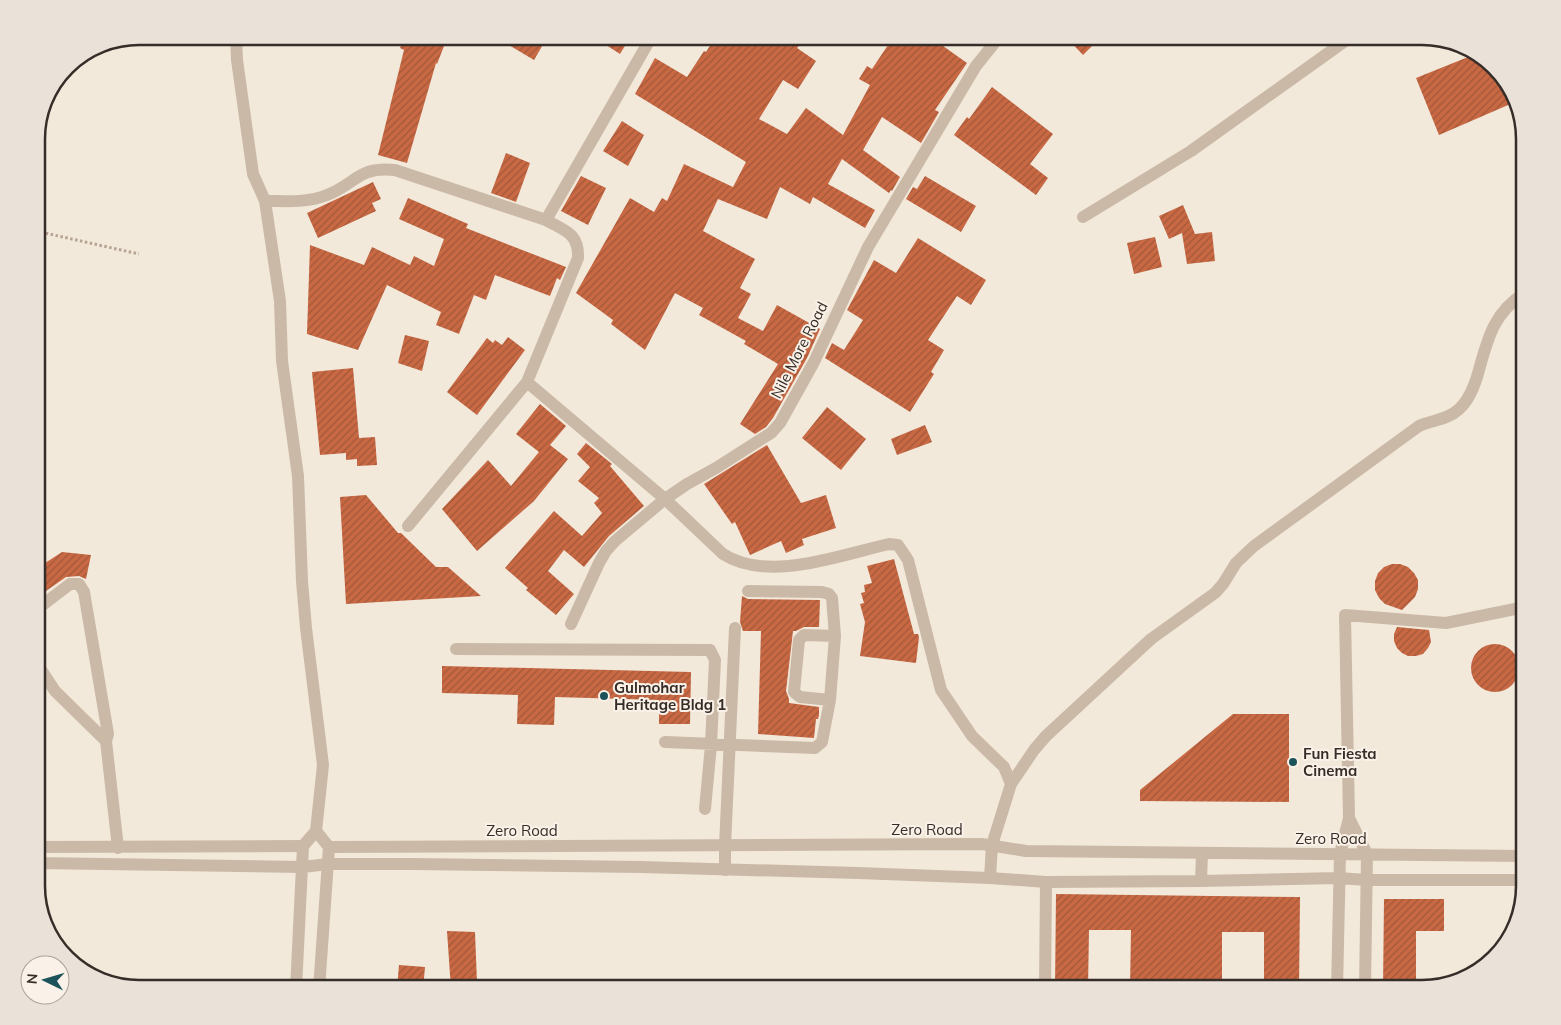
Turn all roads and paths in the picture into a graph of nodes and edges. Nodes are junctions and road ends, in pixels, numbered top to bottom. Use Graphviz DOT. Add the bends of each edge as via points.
graph roads {
  1 [pos="236,45"];
  2 [pos="647,45"];
  3 [pos="993,45"];
  4 [pos="1339,45"];
  5 [pos="266,201"];
  6 [pos="1083,217"];
  7 [pos="546,220"];
  8 [pos="45,233"];
  9 [pos="139,254"];
  10 [pos="1516,299"];
  11 [pos="528,382"];
  12 [pos="665,499"];
  13 [pos="408,526"];
  14 [pos="748,591"];
  15 [pos="45,603"];
  16 [pos="1516,609"];
  17 [pos="571,624"];
  18 [pos="735,628"];
  19 [pos="834,636"];
  20 [pos="456,649"];
  21 [pos="45,676"];
  22 [pos="830,700"];
  23 [pos="106,741"];
  24 [pos="665,742"];
  25 [pos="711,745"];
  26 [pos="730,746"];
  27 [pos="1011,784"];
  28 [pos="705,809"];
  29 [pos="1349,818"];
  30 [pos="316,831"];
  31 [pos="422,845"];
  32 [pos="992,845"];
  33 [pos="303,846"];
  34 [pos="725,846"];
  35 [pos="45,847"];
  36 [pos="329,847"];
  37 [pos="118,848"];
  38 [pos="1202,853"];
  39 [pos="1340,854"];
  40 [pos="1367,854"];
  41 [pos="1516,856"];
  42 [pos="45,863"];
  43 [pos="328,864"];
  44 [pos="421,864"];
  45 [pos="302,867"];
  46 [pos="725,870"];
  47 [pos="990,878"];
  48 [pos="1338,878"];
  49 [pos="1367,880"];
  50 [pos="1516,880"];
  51 [pos="1201,881"];
  52 [pos="1046,882"];
  53 [pos="296,980"];
  54 [pos="321,980"];
  55 [pos="1045,980"];
  56 [pos="1337,980"];
  57 [pos="1365,980"];
  1 -- 5 [label="street" via="253,174"];
  2 -- 7 [label="street"];
  3 -- 12 [label="street, Nile More Road" via="976,66 868,247 814,362 780,423 771,433"];
  4 -- 6 [label="street" via="1191,150"];
  5 -- 7 [label="street" via="306,202 329,194 366,171 381,168"];
  5 -- 30 [label="street" via="298,476 306,628 323,765"];
  7 -- 11 [label="street" via="574,238 579,246 578,258"];
  8 -- 9 [label="path"];
  10 -- 27 [label="street" via="1496,320 1474,386 1458,410 1448,417 1419,426 1243,555 1215,593 1151,639 1046,736"];
  11 -- 12 [label="street"];
  11 -- 13 [label="street"];
  12 -- 17 [label="street, Nile More Road" via="606,551"];
  12 -- 27 [label="street" via="723,554 750,566 808,565 889,544 898,545 908,560 941,690 972,736 1004,767"];
  14 -- 19 [label="street" via="829,594 832,598"];
  15 -- 23 [label="street" via="70,584 80,584 84,592 108,734"];
  16 -- 29 [label="street" via="1446,623 1345,615"];
  18 -- 26 [label="street"];
  19 -- 22 [label="street"];
  19 -- 22 [label="street" via="804,635 799,640 794,692 800,697"];
  20 -- 25 [label="street" via="710,650 715,660"];
  21 -- 23 [label="street" via="55,691"];
  22 -- 26 [label="street" via="822,742 815,748"];
  23 -- 37 [label="street"];
  24 -- 25 [label="street"];
  25 -- 26 [label="street"];
  25 -- 28 [label="street"];
  26 -- 34 [label="street"];
  27 -- 32 [label="street"];
  29 -- 39 [label="street"];
  29 -- 40 [label="street"];
  30 -- 33 [label="street"];
  30 -- 36 [label="street"];
  31 -- 34 [label="street, Zero Road"];
  31 -- 36 [label="street, Zero Road"];
  31 -- 44 [label="street"];
  32 -- 34 [label="street, Zero Road"];
  32 -- 38 [label="street, Zero Road" via="1026,851"];
  32 -- 47 [label="street"];
  33 -- 37 [label="street"];
  33 -- 45 [label="street"];
  34 -- 46 [label="street"];
  35 -- 37 [label="street"];
  36 -- 43 [label="street"];
  38 -- 39 [label="street, Zero Road"];
  38 -- 51 [label="street"];
  39 -- 40 [label="street, Zero Road"];
  39 -- 48 [label="street"];
  40 -- 41 [label="street, Zero Road"];
  40 -- 49 [label="street"];
  42 -- 45 [label="street"];
  43 -- 44 [label="street"];
  43 -- 45 [label="street"];
  43 -- 54 [label="street"];
  44 -- 46 [label="street"];
  45 -- 53 [label="street"];
  46 -- 47 [label="street"];
  47 -- 52 [label="street"];
  48 -- 49 [label="street"];
  48 -- 51 [label="street"];
  48 -- 56 [label="street"];
  49 -- 50 [label="street"];
  49 -- 57 [label="street"];
  51 -- 52 [label="street"];
  52 -- 55 [label="street"];
}
